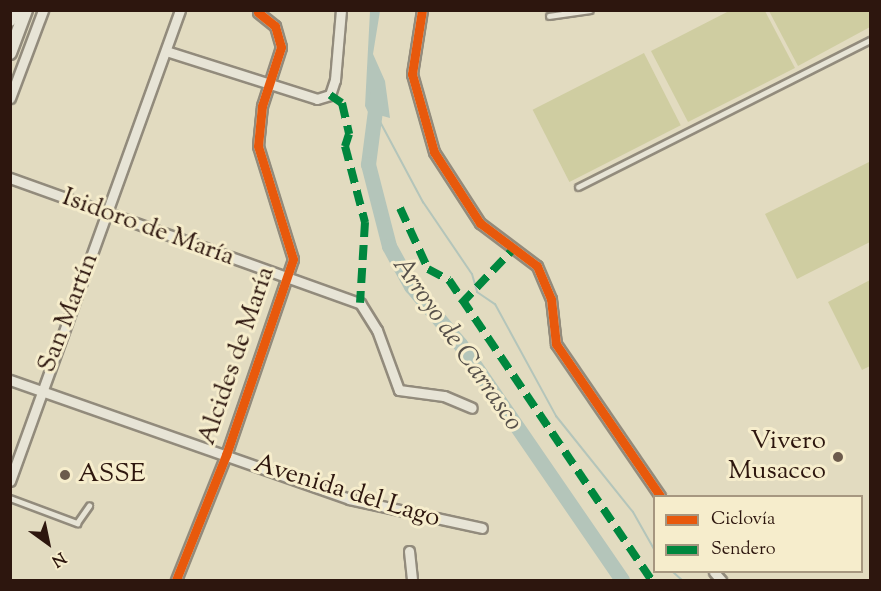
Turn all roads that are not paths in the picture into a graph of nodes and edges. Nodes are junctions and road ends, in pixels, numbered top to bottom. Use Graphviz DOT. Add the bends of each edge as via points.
graph roads {
  1 [pos="14,10"];
  2 [pos="26,10"];
  3 [pos="43,10"];
  4 [pos="180,10"];
  5 [pos="341,10"];
  6 [pos="422,10"];
  7 [pos="590,10"];
  8 [pos="258,12"];
  9 [pos="549,16"];
  10 [pos="10,20"];
  11 [pos="870,40"];
  12 [pos="166,51"];
  13 [pos="10,53"];
  14 [pos="270,83"];
  15 [pos="10,98"];
  16 [pos="10,178"];
  17 [pos="578,187"];
  18 [pos="106,215"];
  19 [pos="287,277"];
  20 [pos="10,380"];
  21 [pos="39,392"];
  22 [pos="472,408"];
  23 [pos="226,455"];
  24 [pos="10,482"];
  25 [pos="659,495"];
  26 [pos="10,498"];
  27 [pos="89,506"];
  28 [pos="482,528"];
  29 [pos="409,551"];
  30 [pos="176,580"];
  31 [pos="412,580"];
  1 -- 10 [label="main road"];
  2 -- 13 [label="main road"];
  3 -- 15 [label="street"];
  4 -- 12 [label="street, San Martín"];
  5 -- 14 [label="street" via="335,80 330,95 317,99"];
  6 -- 25 [label="street" via="412,74 434,152 480,223 537,266 551,299 556,344"];
  7 -- 9 [label="lane"];
  8 -- 14 [label="street, Alcides de María" via="267,15 280,37"];
  11 -- 17 [label="lane"];
  12 -- 14 [label="street"];
  12 -- 18 [label="street, San Martín"];
  14 -- 19 [label="street, Alcides de María" via="258,146 292,243"];
  16 -- 18 [label="street, Isidoro de María"];
  18 -- 19 [label="street, Isidoro de María"];
  18 -- 21 [label="street, San Martín"];
  19 -- 22 [label="street, Isidoro de María" via="360,303 377,330 399,390 444,396"];
  19 -- 23 [label="street, Alcides de María"];
  20 -- 21 [label="street, Avenida del Lago"];
  21 -- 23 [label="street, Avenida del Lago"];
  21 -- 24 [label="street, San Martín"];
  23 -- 28 [label="street, Avenida del Lago" via="349,499"];
  23 -- 30 [label="street, Alcides de María"];
  26 -- 27 [label="lane" via="78,523"];
  29 -- 31 [label="street"];
}
